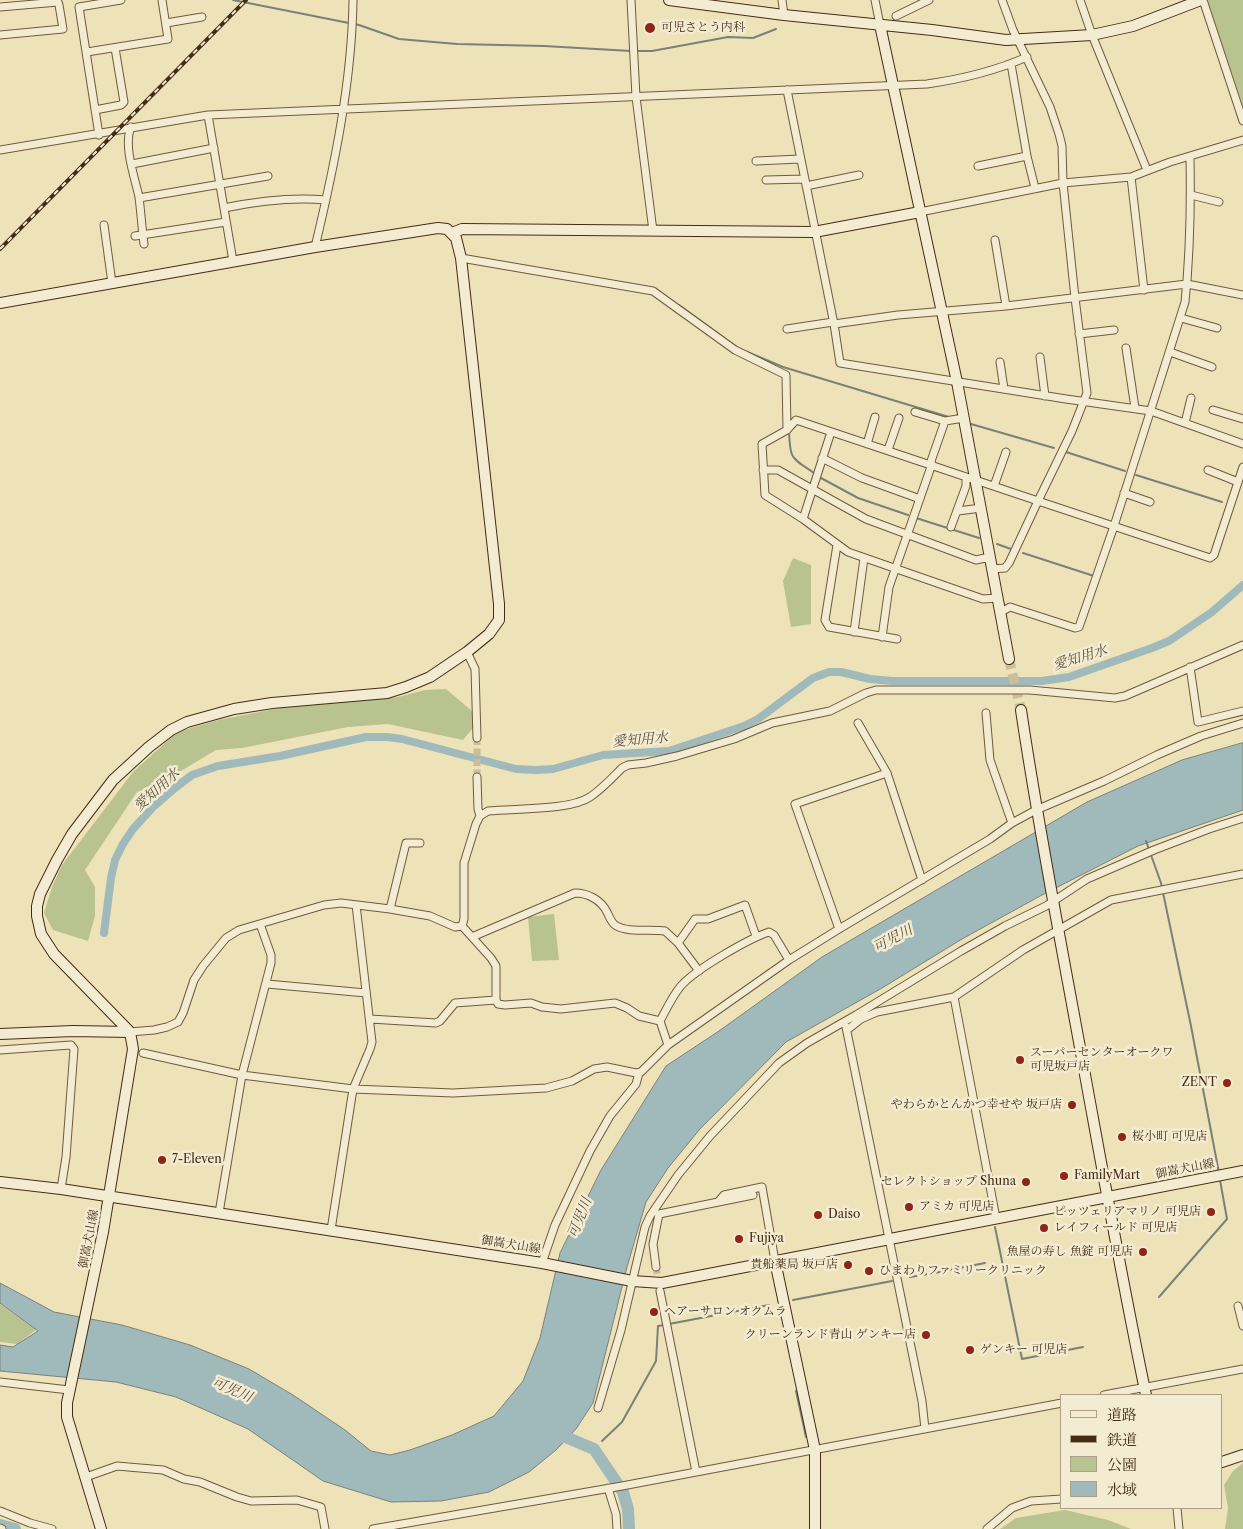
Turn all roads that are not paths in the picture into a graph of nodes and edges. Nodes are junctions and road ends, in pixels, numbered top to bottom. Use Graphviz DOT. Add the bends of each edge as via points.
graph roads {
  1 [pos="121,0"];
  2 [pos="162,0"];
  3 [pos="353,0"];
  4 [pos="632,0"];
  5 [pos="669,0"];
  6 [pos="782,0"];
  7 [pos="875,0"];
  8 [pos="929,0"];
  9 [pos="1002,0"];
  10 [pos="1080,0"];
  11 [pos="1202,0"];
  12 [pos="0,7"];
  13 [pos="784,15"];
  14 [pos="896,16"];
  15 [pos="202,17"];
  16 [pos="166,23"];
  17 [pos="880,25"];
  18 [pos="0,35"];
  19 [pos="1092,35"];
  20 [pos="1018,40"];
  21 [pos="115,48"];
  22 [pos="87,52"];
  23 [pos="1027,57"];
  24 [pos="1011,64"];
  25 [pos="893,86"];
  26 [pos="787,90"];
  27 [pos="636,97"];
  28 [pos="343,109"];
  29 [pos="95,110"];
  30 [pos="208,114"];
  31 [pos="1243,121"];
  32 [pos="131,127"];
  33 [pos="99,134"];
  34 [pos="1243,140"];
  35 [pos="214,148"];
  36 [pos="0,150"];
  37 [pos="1027,156"];
  38 [pos="1190,157"];
  39 [pos="800,160"];
  40 [pos="756,161"];
  41 [pos="132,164"];
  42 [pos="978,166"];
  43 [pos="1147,170"];
  44 [pos="859,175"];
  45 [pos="268,176"];
  46 [pos="1131,177"];
  47 [pos="766,180"];
  48 [pos="220,183"];
  49 [pos="805,183"];
  50 [pos="1063,183"];
  51 [pos="1035,188"];
  52 [pos="1191,195"];
  53 [pos="139,198"];
  54 [pos="326,200"];
  55 [pos="1219,202"];
  56 [pos="224,208"];
  57 [pos="920,212"];
  58 [pos="226,222"];
  59 [pos="104,225"];
  60 [pos="653,231"];
  61 [pos="452,232"];
  62 [pos="814,232"];
  63 [pos="139,235"];
  64 [pos="995,240"];
  65 [pos="144,244"];
  66 [pos="315,247"];
  67 [pos="461,258"];
  68 [pos="233,261"];
  69 [pos="112,283"];
  70 [pos="1187,284"];
  71 [pos="1144,290"];
  72 [pos="1243,295"];
  73 [pos="1075,298"];
  74 [pos="0,303"];
  75 [pos="1006,306"];
  76 [pos="942,313"];
  77 [pos="1181,318"];
  78 [pos="834,323"];
  79 [pos="1218,328"];
  80 [pos="787,329"];
  81 [pos="1114,330"];
  82 [pos="1079,334"];
  83 [pos="1126,348"];
  84 [pos="1170,352"];
  85 [pos="1040,357"];
  86 [pos="1000,362"];
  87 [pos="1212,367"];
  88 [pos="957,382"];
  89 [pos="1004,389"];
  90 [pos="1045,396"];
  91 [pos="1191,398"];
  92 [pos="1085,401"];
  93 [pos="1134,408"];
  94 [pos="1213,410"];
  95 [pos="1151,411"];
  96 [pos="915,412"];
  97 [pos="875,418"];
  98 [pos="899,418"];
  99 [pos="964,418"];
  100 [pos="1243,419"];
  101 [pos="945,420"];
  102 [pos="1185,423"];
  103 [pos="787,430"];
  104 [pos="831,432"];
  105 [pos="867,444"];
  106 [pos="1243,444"];
  107 [pos="888,450"];
  108 [pos="1006,452"];
  109 [pos="822,458"];
  110 [pos="931,464"];
  111 [pos="1243,467"];
  112 [pos="763,470"];
  113 [pos="1208,470"];
  114 [pos="971,479"];
  115 [pos="1238,482"];
  116 [pos="994,486"];
  117 [pos="812,490"];
  118 [pos="1124,493"];
  119 [pos="920,499"];
  120 [pos="1038,501"];
  121 [pos="1150,502"];
  122 [pos="982,508"];
  123 [pos="958,511"];
  124 [pos="803,518"];
  125 [pos="1114,526"];
  126 [pos="951,528"];
  127 [pos="907,536"];
  128 [pos="837,545"];
  129 [pos="864,558"];
  130 [pos="990,564"];
  131 [pos="895,568"];
  132 [pos="997,598"];
  133 [pos="1000,612"];
  134 [pos="854,632"];
  135 [pos="882,636"];
  136 [pos="897,639"];
  137 [pos="1243,645"];
  138 [pos="467,652"];
  139 [pos="1009,659"];
  140 [pos="1190,668"];
  141 [pos="1020,710"];
  142 [pos="1243,710"];
  143 [pos="986,713"];
  144 [pos="1243,723"];
  145 [pos="858,724"];
  146 [pos="477,738"];
  147 [pos="887,773"];
  148 [pos="477,777"];
  149 [pos="1036,810"];
  150 [pos="480,816"];
  151 [pos="1243,818"];
  152 [pos="1012,823"];
  153 [pos="420,843"];
  154 [pos="1243,874"];
  155 [pos="922,880"];
  156 [pos="1053,897"];
  157 [pos="356,905"];
  158 [pos="390,908"];
  159 [pos="260,924"];
  160 [pos="462,926"];
  161 [pos="838,929"];
  162 [pos="1057,931"];
  163 [pos="756,936"];
  164 [pos="472,937"];
  165 [pos="678,943"];
  166 [pos="790,960"];
  167 [pos="699,971"];
  168 [pos="266,984"];
  169 [pos="366,993"];
  170 [pos="954,997"];
  171 [pos="496,1000"];
  172 [pos="370,1020"];
  173 [pos="660,1021"];
  174 [pos="844,1022"];
  175 [pos="847,1030"];
  176 [pos="130,1032"];
  177 [pos="0,1034"];
  178 [pos="668,1045"];
  179 [pos="0,1050"];
  180 [pos="143,1054"];
  181 [pos="639,1073"];
  182 [pos="242,1075"];
  183 [pos="354,1089"];
  184 [pos="1243,1171"];
  185 [pos="0,1182"];
  186 [pos="61,1189"];
  187 [pos="753,1196"];
  188 [pos="109,1197"];
  189 [pos="1108,1197"];
  190 [pos="718,1203"];
  191 [pos="219,1213"];
  192 [pos="996,1218"];
  193 [pos="657,1220"];
  194 [pos="647,1223"];
  195 [pos="331,1230"];
  196 [pos="888,1238"];
  197 [pos="775,1261"];
  198 [pos="542,1263"];
  199 [pos="656,1267"];
  200 [pos="632,1281"];
  201 [pos="660,1291"];
  202 [pos="1238,1306"];
  203 [pos="1243,1326"];
  204 [pos="1243,1371"];
  205 [pos="0,1382"];
  206 [pos="69,1387"];
  207 [pos="1145,1392"];
  208 [pos="1118,1394"];
  209 [pos="1060,1403"];
  210 [pos="598,1408"];
  211 [pos="925,1429"];
  212 [pos="815,1450"];
  213 [pos="1243,1455"];
  214 [pos="1223,1462"];
  215 [pos="696,1472"];
  216 [pos="86,1477"];
  217 [pos="608,1488"];
  218 [pos="1060,1498"];
  219 [pos="1177,1509"];
  220 [pos="0,1511"];
  221 [pos="408,1526"];
  222 [pos="52,1529"];
  223 [pos="102,1529"];
  224 [pos="324,1529"];
  225 [pos="373,1529"];
  226 [pos="617,1529"];
  227 [pos="815,1529"];
  228 [pos="987,1529"];
  229 [pos="1179,1529"];
  1 -- 22 [label="street" via="79,7"];
  2 -- 16 [label="street"];
  3 -- 28 [label="street" via="353,29"];
  4 -- 27 [label="street"];
  5 -- 13 [label="street"];
  6 -- 13 [label="street"];
  7 -- 17 [label="street"];
  8 -- 14 [label="street"];
  9 -- 20 [label="street"];
  10 -- 19 [label="street"];
  11 -- 19 [label="street" via="1133,26"];
  11 -- 31 [label="street"];
  12 -- 18 [label="street" via="58,2 62,29"];
  13 -- 17 [label="street"];
  15 -- 16 [label="street"];
  16 -- 21 [label="street" via="168,39"];
  17 -- 20 [label="street"];
  17 -- 25 [label="street"];
  19 -- 20 [label="street"];
  19 -- 43 [label="street"];
  20 -- 23 [label="street"];
  21 -- 22 [label="street"];
  21 -- 29 [label="street" via="124,102"];
  22 -- 29 [label="street" via="86,64"];
  23 -- 24 [label="street"];
  23 -- 50 [label="street" via="1060,134"];
  24 -- 25 [label="street" via="953,80"];
  24 -- 37 [label="street"];
  25 -- 26 [label="street"];
  25 -- 57 [label="street"];
  26 -- 27 [label="street"];
  26 -- 39 [label="street"];
  27 -- 28 [label="street"];
  27 -- 60 [label="street"];
  28 -- 30 [label="street"];
  28 -- 54 [label="street"];
  29 -- 33 [label="street"];
  30 -- 32 [label="street"];
  30 -- 35 [label="street"];
  32 -- 33 [label="street"];
  32 -- 41 [label="street" via="129,146"];
  33 -- 36 [label="street"];
  34 -- 38 [label="street"];
  35 -- 41 [label="street"];
  35 -- 48 [label="street"];
  37 -- 42 [label="street"];
  37 -- 51 [label="street"];
  38 -- 43 [label="street"];
  38 -- 52 [label="street"];
  39 -- 40 [label="street"];
  39 -- 49 [label="street"];
  41 -- 53 [label="street"];
  43 -- 46 [label="street"];
  44 -- 49 [label="street"];
  45 -- 48 [label="street"];
  46 -- 50 [label="street"];
  46 -- 71 [label="street"];
  47 -- 49 [label="street"];
  48 -- 53 [label="street"];
  48 -- 56 [label="street"];
  49 -- 62 [label="street"];
  50 -- 51 [label="street"];
  50 -- 73 [label="street"];
  51 -- 57 [label="street"];
  52 -- 55 [label="street"];
  52 -- 70 [label="street"];
  53 -- 63 [label="street"];
  54 -- 56 [label="street" via="268,200"];
  54 -- 66 [label="street"];
  56 -- 58 [label="street"];
  57 -- 62 [label="street"];
  57 -- 76 [label="street"];
  58 -- 63 [label="street"];
  58 -- 68 [label="street"];
  59 -- 69 [label="street"];
  60 -- 61 [label="street" via="462,229"];
  60 -- 62 [label="street"];
  61 -- 66 [label="street" via="438,228"];
  61 -- 67 [label="street"];
  62 -- 78 [label="street"];
  63 -- 65 [label="street"];
  64 -- 75 [label="street"];
  66 -- 68 [label="street"];
  67 -- 103 [label="street" via="653,291 735,350 786,375"];
  67 -- 138 [label="street" via="499,604 499,620 489,634"];
  68 -- 69 [label="street"];
  69 -- 74 [label="street"];
  70 -- 71 [label="street"];
  70 -- 72 [label="street"];
  70 -- 77 [label="street"];
  71 -- 73 [label="street"];
  73 -- 75 [label="street"];
  73 -- 82 [label="street"];
  75 -- 76 [label="street"];
  76 -- 78 [label="street"];
  76 -- 88 [label="street"];
  77 -- 79 [label="street"];
  77 -- 84 [label="street"];
  78 -- 80 [label="street"];
  78 -- 88 [label="street" via="840,363"];
  81 -- 82 [label="street"];
  82 -- 92 [label="street"];
  83 -- 93 [label="street"];
  84 -- 87 [label="street"];
  84 -- 95 [label="street"];
  85 -- 90 [label="street"];
  86 -- 89 [label="street"];
  88 -- 89 [label="street"];
  88 -- 99 [label="street"];
  89 -- 90 [label="street"];
  90 -- 92 [label="street"];
  91 -- 102 [label="street"];
  92 -- 93 [label="street"];
  92 -- 120 [label="street"];
  93 -- 95 [label="street"];
  94 -- 100 [label="street"];
  95 -- 102 [label="street"];
  95 -- 118 [label="street"];
  96 -- 101 [label="street"];
  97 -- 105 [label="street"];
  98 -- 107 [label="street"];
  99 -- 101 [label="street"];
  99 -- 114 [label="street"];
  101 -- 110 [label="street"];
  102 -- 106 [label="street"];
  103 -- 104 [label="street" via="796,420"];
  103 -- 112 [label="street" via="762,444"];
  104 -- 105 [label="street"];
  104 -- 109 [label="street"];
  105 -- 107 [label="street"];
  107 -- 110 [label="street"];
  108 -- 116 [label="street"];
  109 -- 117 [label="street"];
  109 -- 119 [label="street" via="862,478"];
  110 -- 114 [label="street"];
  110 -- 119 [label="street"];
  111 -- 115 [label="street"];
  112 -- 117 [label="street" via="778,470"];
  112 -- 124 [label="street" via="765,495"];
  113 -- 115 [label="street"];
  114 -- 116 [label="street"];
  114 -- 122 [label="street"];
  114 -- 123 [label="street"];
  115 -- 125 [label="street" via="1214,555 1210,558"];
  116 -- 120 [label="street"];
  117 -- 124 [label="street"];
  117 -- 127 [label="street" via="866,519"];
  118 -- 121 [label="street"];
  118 -- 125 [label="street"];
  119 -- 127 [label="street"];
  120 -- 125 [label="street"];
  120 -- 130 [label="street" via="1005,568"];
  122 -- 123 [label="street"];
  122 -- 130 [label="street"];
  123 -- 126 [label="street"];
  124 -- 128 [label="street"];
  125 -- 133 [label="street" via="1079,626 1075,628 1010,606"];
  127 -- 130 [label="street" via="976,560 985,558"];
  127 -- 131 [label="street"];
  128 -- 129 [label="street"];
  128 -- 134 [label="street" via="825,620 829,628"];
  129 -- 131 [label="street"];
  129 -- 134 [label="street"];
  130 -- 132 [label="street"];
  131 -- 132 [label="street" via="983,599"];
  131 -- 135 [label="street"];
  132 -- 133 [label="street"];
  133 -- 139 [label="street"];
  134 -- 135 [label="street"];
  135 -- 136 [label="street"];
  137 -- 140 [label="street"];
  138 -- 146 [label="street" via="475,669"];
  138 -- 176 [label="street" via="430,677 386,693 234,709 187,722 171,730 113,780 72,834 57,860 40,894 37,916 41,934 54,954"];
  140 -- 142 [label="street" via="1198,722"];
  140 -- 150 [label="street" via="1114,698 1030,690 876,690 830,710 772,723 734,739 677,756 628,765 582,801 488,811"];
  141 -- 149 [label="street"];
  143 -- 152 [label="street" via="990,760"];
  144 -- 149 [label="street" via="1201,736"];
  145 -- 147 [label="street"];
  147 -- 155 [label="street"];
  147 -- 161 [label="street" via="795,804"];
  148 -- 150 [label="street"];
  149 -- 152 [label="street"];
  149 -- 156 [label="street"];
  150 -- 160 [label="street" via="464,863"];
  151 -- 156 [label="street" via="1151,851"];
  152 -- 155 [label="street"];
  153 -- 158 [label="street" via="406,843"];
  154 -- 162 [label="street" via="1111,900"];
  155 -- 161 [label="street"];
  156 -- 162 [label="street"];
  156 -- 174 [label="street" via="1046,906 961,951"];
  157 -- 158 [label="street"];
  157 -- 159 [label="street" via="324,905"];
  157 -- 169 [label="street"];
  158 -- 160 [label="street" via="430,916 455,927"];
  159 -- 168 [label="street" via="271,955"];
  159 -- 176 [label="street" via="226,938 194,980 178,1022 161,1029"];
  160 -- 164 [label="street"];
  161 -- 166 [label="street"];
  162 -- 170 [label="street"];
  162 -- 189 [label="street"];
  163 -- 165 [label="street" via="745,905 708,919 695,919"];
  163 -- 166 [label="street" via="769,932 774,935"];
  163 -- 167 [label="street"];
  164 -- 165 [label="street" via="575,893 584,893 604,907 613,924 629,929 665,931"];
  164 -- 171 [label="street" via="496,966"];
  165 -- 167 [label="street"];
  166 -- 178 [label="street"];
  167 -- 173 [label="street" via="680,987"];
  168 -- 169 [label="street"];
  168 -- 182 [label="street"];
  169 -- 172 [label="street"];
  170 -- 175 [label="street" via="877,1012"];
  170 -- 192 [label="street"];
  171 -- 172 [label="street" via="455,1003 436,1023"];
  171 -- 173 [label="street" via="501,1005 531,1003 561,1009 615,1003 638,1016"];
  172 -- 183 [label="street" via="372,1042"];
  173 -- 178 [label="street"];
  174 -- 175 [label="street"];
  174 -- 194 [label="street" via="779,1063 710,1136 678,1175"];
  175 -- 196 [label="street"];
  176 -- 177 [label="street"];
  176 -- 188 [label="street" via="133,1049"];
  178 -- 181 [label="street"];
  179 -- 186 [label="street" via="71,1045 74,1049"];
  180 -- 182 [label="street"];
  181 -- 183 [label="street" via="607,1067 594,1069 572,1081 546,1088 453,1093"];
  181 -- 198 [label="street" via="636,1084 610,1116 586,1158"];
  182 -- 183 [label="street"];
  182 -- 191 [label="street"];
  183 -- 195 [label="street"];
  184 -- 189 [label="street, 御嵩犬山線"];
  185 -- 186 [label="street"];
  186 -- 188 [label="street"];
  187 -- 190 [label="street"];
  188 -- 191 [label="street, 御嵩犬山線"];
  188 -- 206 [label="street, 御嵩犬山線" via="98,1262"];
  189 -- 192 [label="street, 御嵩犬山線"];
  189 -- 207 [label="street"];
  190 -- 193 [label="street" via="659,1214"];
  190 -- 197 [label="street" via="724,1195 762,1187"];
  191 -- 195 [label="street, 御嵩犬山線"];
  192 -- 196 [label="street, 御嵩犬山線"];
  193 -- 194 [label="street"];
  193 -- 199 [label="street" via="653,1244"];
  194 -- 200 [label="street"];
  195 -- 198 [label="street, 御嵩犬山線"];
  196 -- 197 [label="street, 御嵩犬山線"];
  196 -- 211 [label="street"];
  197 -- 200 [label="street, 御嵩犬山線" via="662,1283"];
  197 -- 212 [label="street"];
  198 -- 200 [label="street, 御嵩犬山線"];
  200 -- 210 [label="street"];
  201 -- 215 [label="street"];
  202 -- 203 [label="street"];
  204 -- 207 [label="street"];
  205 -- 206 [label="street"];
  206 -- 216 [label="street, 御嵩犬山線" via="67,1417"];
  207 -- 208 [label="street"];
  209 -- 211 [label="street"];
  211 -- 212 [label="street"];
  212 -- 215 [label="street"];
  212 -- 227 [label="street"];
  213 -- 214 [label="street"];
  215 -- 217 [label="street"];
  216 -- 223 [label="street, 御嵩犬山線"];
  216 -- 224 [label="street" via="116,1466 163,1470 252,1501 296,1500 321,1507"];
  217 -- 221 [label="street"];
  217 -- 226 [label="street"];
  218 -- 228 [label="street" via="1031,1501 1012,1508"];
  219 -- 229 [label="street"];
  220 -- 222 [label="street"];
  221 -- 225 [label="street"];
}
